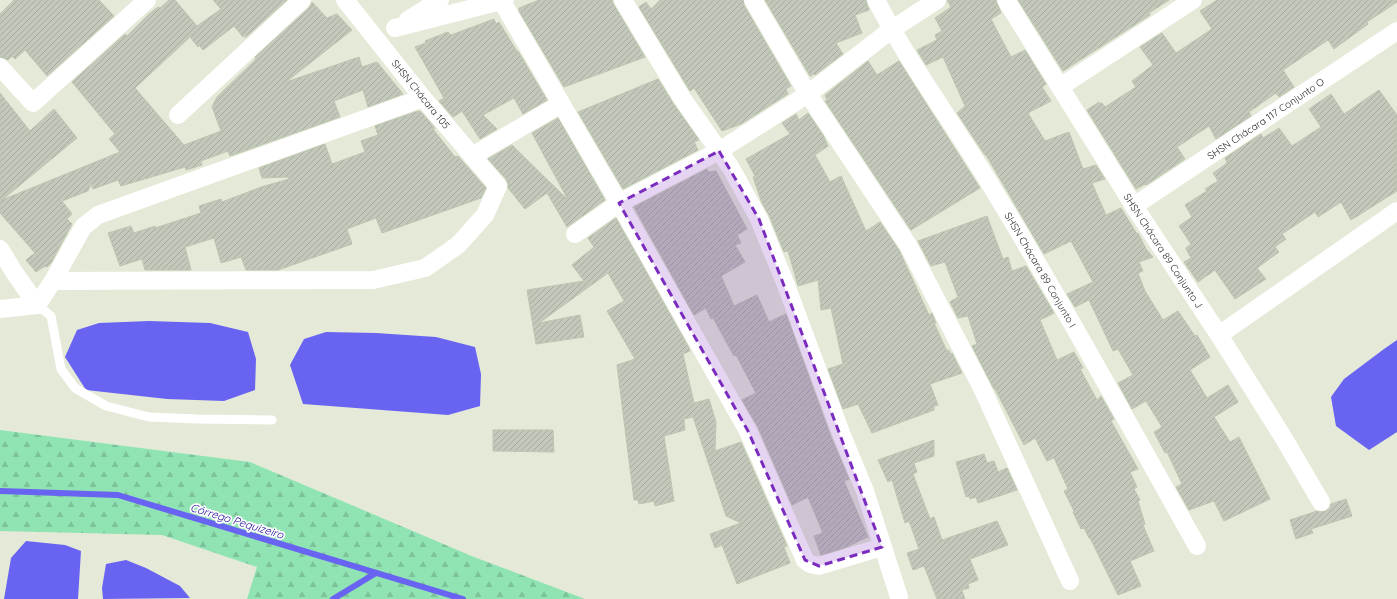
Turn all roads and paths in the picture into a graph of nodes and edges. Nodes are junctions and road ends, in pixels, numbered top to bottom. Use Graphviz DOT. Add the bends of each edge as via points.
graph roads {
  1 [pos="147,0"];
  2 [pos="302,0"];
  3 [pos="345,0"];
  4 [pos="440,0"];
  5 [pos="503,0"];
  6 [pos="753,0"];
  7 [pos="876,0"];
  8 [pos="937,0"];
  9 [pos="1006,0"];
  10 [pos="1193,0"];
  11 [pos="625,1"];
  12 [pos="395,28"];
  13 [pos="891,30"];
  14 [pos="1397,31"];
  15 [pos="376,39"];
  16 [pos="0,67"];
  17 [pos="1060,87"];
  18 [pos="808,94"];
  19 [pos="423,98"];
  20 [pos="561,104"];
  21 [pos="178,115"];
  22 [pos="719,151"];
  23 [pos="472,156"];
  24 [pos="619,203"];
  25 [pos="1134,206"];
  26 [pos="1397,211"];
  27 [pos="575,234"];
  28 [pos="0,248"];
  29 [pos="53,281"];
  30 [pos="37,305"];
  31 [pos="0,308"];
  32 [pos="1219,335"];
  33 [pos="272,420"];
  34 [pos="1321,502"];
  35 [pos="1197,546"];
  36 [pos="882,547"];
  37 [pos="1070,581"];
  38 [pos="899,597"];
  1 -- 16 [label="street" via="33,104"];
  2 -- 21 [label="street"];
  3 -- 15 [label="street, SHSN Chácara 105"];
  4 -- 12 [label="street"];
  5 -- 12 [label="street"];
  5 -- 20 [label="street"];
  6 -- 18 [label="street"];
  7 -- 13 [label="street, SHSN Chácara 89 Conjunto I"];
  8 -- 13 [label="street"];
  9 -- 17 [label="street, SHSN Chácara 89 Conjunto J"];
  10 -- 17 [label="street"];
  11 -- 22 [label="street" via="675,88"];
  12 -- 15 [label="street"];
  13 -- 18 [label="street"];
  13 -- 35 [label="street, SHSN Chácara 89 Conjunto I" via="993,188"];
  14 -- 25 [label="street, SHSN Chácara 117 Conjunto O"];
  15 -- 19 [label="street, SHSN Chácara 105"];
  17 -- 25 [label="street, SHSN Chácara 89 Conjunto J"];
  18 -- 22 [label="street"];
  18 -- 37 [label="street" via="908,245 982,388"];
  19 -- 23 [label="street, SHSN Chácara 105"];
  19 -- 29 [label="street" via="98,215 83,227"];
  20 -- 23 [label="street"];
  20 -- 24 [label="street"];
  22 -- 24 [label="street"];
  22 -- 36 [label="street" via="758,219 786,285 865,491"];
  23 -- 29 [label="street, SHSN Chácara 105" via="498,186 485,215 458,245 425,268 373,280"];
  24 -- 27 [label="street"];
  24 -- 36 [label="street" via="748,430 806,560 819,566"];
  25 -- 32 [label="street, SHSN Chácara 89 Conjunto J"];
  26 -- 32 [label="street"];
  28 -- 30 [label="street"];
  29 -- 30 [label="street"];
  30 -- 31 [label="street"];
  30 -- 33 [label="lane" via="51,316 61,369 75,388 106,406 149,417"];
  32 -- 34 [label="street, SHSN Chácara 89 Conjunto J"];
  36 -- 38 [label="street"];
}
